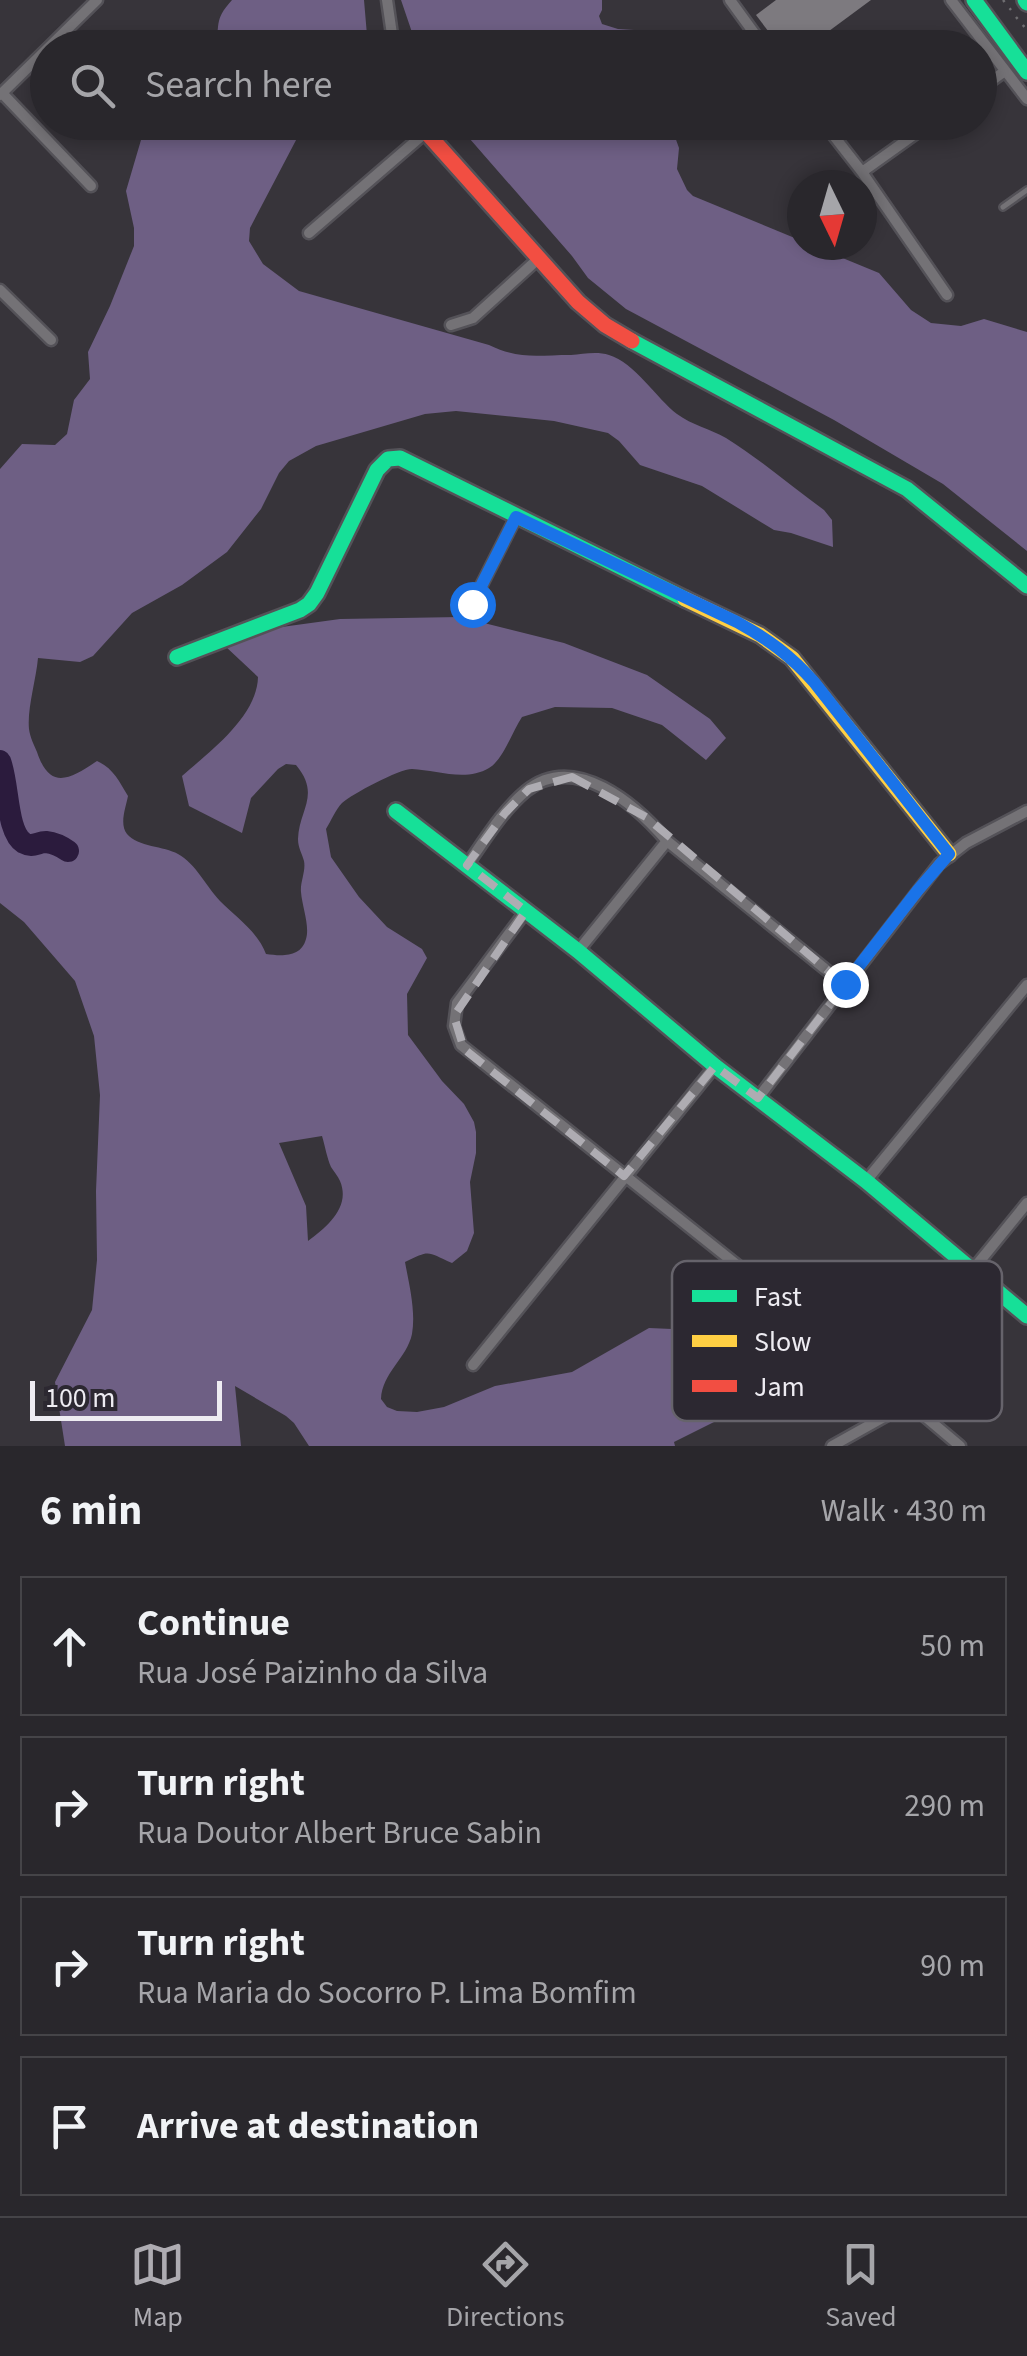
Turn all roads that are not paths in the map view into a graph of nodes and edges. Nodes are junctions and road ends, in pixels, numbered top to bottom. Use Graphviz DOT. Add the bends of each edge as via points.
graph roads {
  1 [pos="97,0"];
  2 [pos="387,0"];
  3 [pos="730,0"];
  4 [pos="951,0"];
  5 [pos="974,0"];
  6 [pos="66,30"];
  7 [pos="391,30"];
  8 [pos="752,30"];
  9 [pos="974,30"];
  10 [pos="996,30"];
  11 [pos="997,31"];
  12 [pos="997,59"];
  13 [pos="30,66"];
  14 [pos="1006,71"];
  15 [pos="1027,72"];
  16 [pos="997,77"];
  17 [pos="1,94"];
  18 [pos="1027,99"];
  19 [pos="30,124"];
  20 [pos="46,140"];
  21 [pos="408,140"];
  22 [pos="432,140"];
  23 [pos="837,140"];
  24 [pos="907,140"];
  25 [pos="860,170"];
  26 [pos="865,170"];
  27 [pos="91,186"];
  28 [pos="1027,190"];
  29 [pos="877,194"];
  30 [pos="1003,207"];
  31 [pos="309,232"];
  32 [pos="538,259"];
  33 [pos="0,290"];
  34 [pos="947,295"];
  35 [pos="451,324"];
  36 [pos="51,340"];
  37 [pos="516,517"];
  38 [pos="1027,586"];
  39 [pos="472,604"];
  40 [pos="176,657"];
  41 [pos="1027,810"];
  42 [pos="396,811"];
  43 [pos="667,841"];
  44 [pos="949,854"];
  45 [pos="467,865"];
  46 [pos="526,911"];
  47 [pos="578,952"];
  48 [pos="845,984"];
  49 [pos="1027,985"];
  50 [pos="716,1066"];
  51 [pos="758,1098"];
  52 [pos="624,1176"];
  53 [pos="866,1181"];
  54 [pos="1027,1203"];
  55 [pos="732,1261"];
  56 [pos="958,1261"];
  57 [pos="980,1261"];
  58 [pos="1002,1297"];
  59 [pos="1027,1316"];
  60 [pos="473,1365"];
  61 [pos="876,1421"];
  62 [pos="930,1421"];
  63 [pos="832,1446"];
  64 [pos="960,1446"];
  1 -- 6 [label="street"];
  2 -- 7 [label="street"];
  3 -- 8 [label="street"];
  4 -- 9 [label="street"];
  5 -- 10 [label="main road"];
  11 -- 15 [label="main road"];
  12 -- 14 [label="street"];
  13 -- 17 [label="street"];
  14 -- 16 [label="street"];
  14 -- 18 [label="street"];
  17 -- 19 [label="street"];
  20 -- 27 [label="street"];
  21 -- 31 [label="street"];
  22 -- 32 [label="main road"];
  23 -- 25 [label="street"];
  24 -- 26 [label="street"];
  28 -- 30 [label="lane"];
  29 -- 34 [label="street"];
  32 -- 35 [label="street" via="473,318"];
  32 -- 38 [label="main road" via="605,325 882,474"];
  33 -- 36 [label="street"];
  37 -- 39 [label="street"];
  37 -- 40 [label="main road" via="410,461 388,459 309,604"];
  37 -- 44 [label="main road" via="776,645 814,682"];
  41 -- 44 [label="street"];
  42 -- 45 [label="main road"];
  43 -- 45 [label="street" via="630,803 572,777 529,789"];
  43 -- 47 [label="street"];
  43 -- 48 [label="street"];
  44 -- 48 [label="street"];
  45 -- 46 [label="main road"];
  46 -- 47 [label="main road"];
  46 -- 52 [label="street" via="457,1003 458,1040"];
  47 -- 50 [label="main road"];
  48 -- 51 [label="street"];
  49 -- 53 [label="street"];
  50 -- 51 [label="main road"];
  50 -- 52 [label="street"];
  51 -- 53 [label="main road"];
  52 -- 55 [label="street"];
  52 -- 60 [label="street"];
  53 -- 56 [label="main road"];
  54 -- 57 [label="street"];
  58 -- 59 [label="main road"];
  61 -- 63 [label="street"];
  62 -- 64 [label="street"];
}
